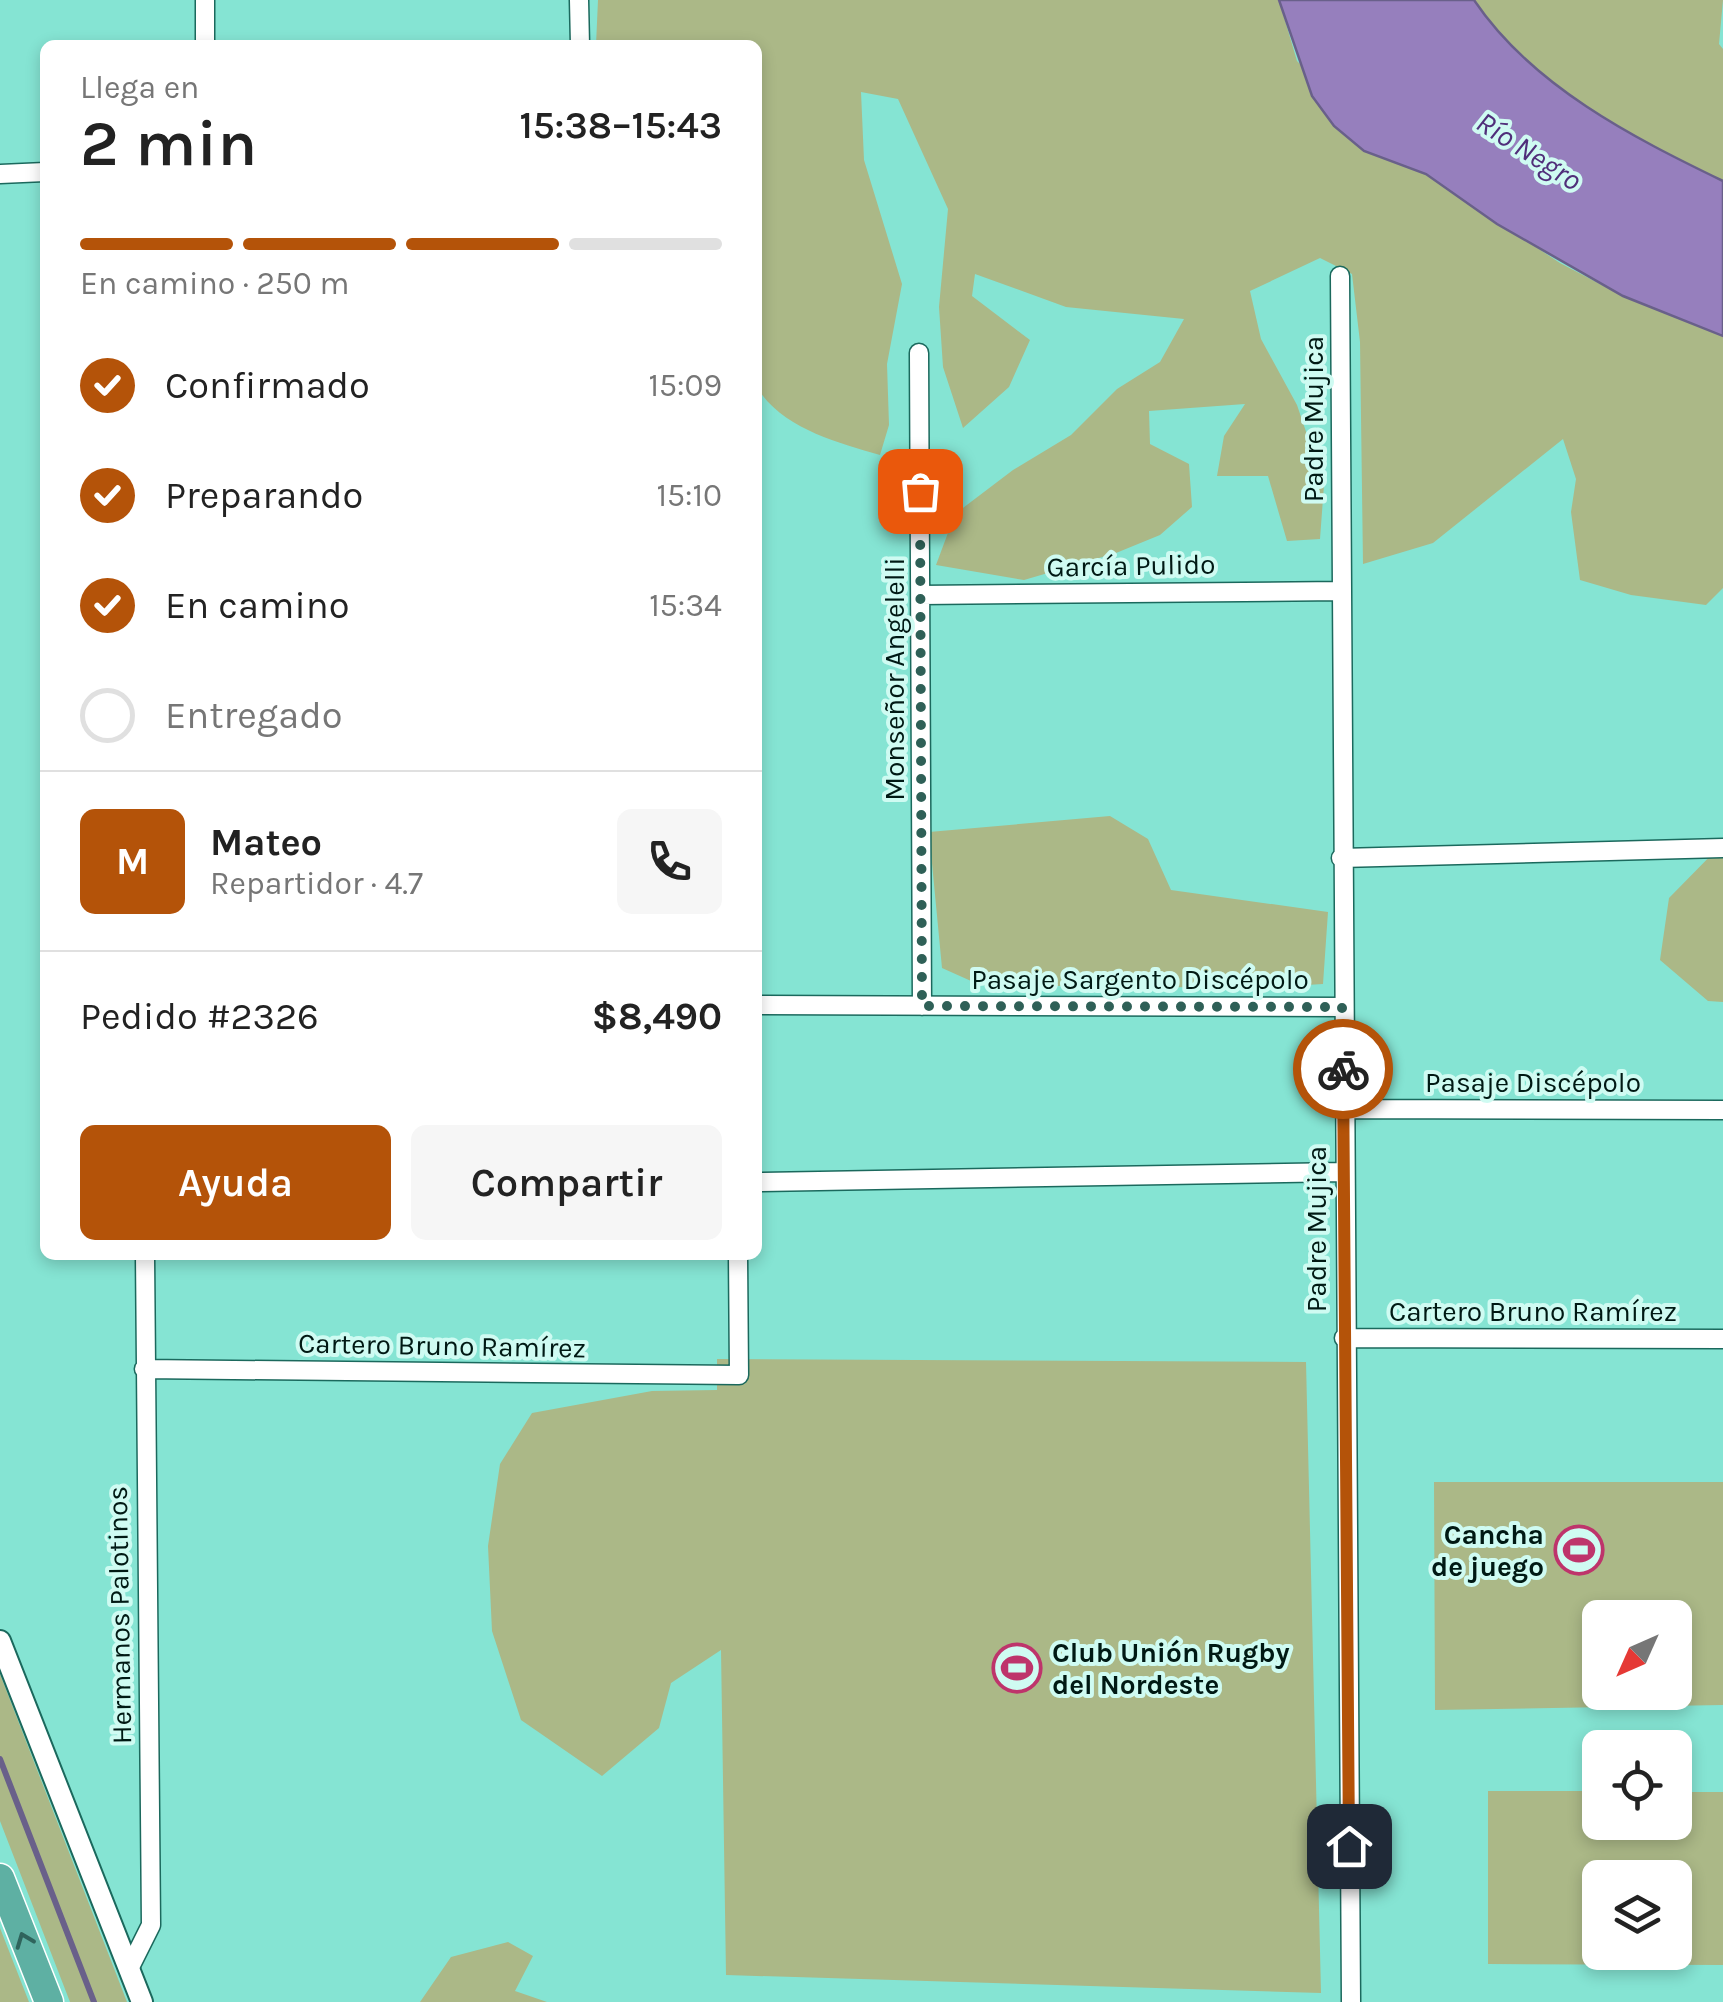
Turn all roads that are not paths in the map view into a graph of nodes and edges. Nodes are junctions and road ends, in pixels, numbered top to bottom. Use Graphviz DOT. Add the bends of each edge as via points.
graph roads {
  1 [pos="205,0"];
  2 [pos="580,0"];
  3 [pos="205,40"];
  4 [pos="580,40"];
  5 [pos="40,172"];
  6 [pos="0,174"];
  7 [pos="1340,276"];
  8 [pos="919,353"];
  9 [pos="1341,591"];
  10 [pos="922,595"];
  11 [pos="1723,848"];
  12 [pos="1342,858"];
  13 [pos="762,1005"];
  14 [pos="922,1006"];
  15 [pos="1342,1007"];
  16 [pos="1343,1109"];
  17 [pos="1723,1110"];
  18 [pos="1343,1172"];
  19 [pos="762,1182"];
  20 [pos="145,1260"];
  21 [pos="738,1260"];
  22 [pos="1344,1338"];
  23 [pos="1723,1339"];
  24 [pos="144,1369"];
  25 [pos="0,1641"];
  26 [pos="0,1878"];
  27 [pos="129,1969"];
  28 [pos="49,2002"];
  29 [pos="142,2002"];
  30 [pos="1351,2002"];
  1 -- 3 [label="street"];
  2 -- 4 [label="street"];
  5 -- 6 [label="street"];
  7 -- 9 [label="street, Padre Mujica"];
  8 -- 10 [label="street, Monseñor Angelelli"];
  9 -- 10 [label="street, García Pulido"];
  9 -- 12 [label="street, Padre Mujica"];
  10 -- 14 [label="street, Monseñor Angelelli"];
  11 -- 12 [label="street"];
  12 -- 15 [label="street, Padre Mujica"];
  13 -- 14 [label="street, Pasaje Sargento Discépolo"];
  14 -- 15 [label="street, Pasaje Sargento Discépolo"];
  15 -- 16 [label="street, Padre Mujica"];
  16 -- 17 [label="street, Pasaje Discépolo"];
  16 -- 18 [label="street, Padre Mujica"];
  18 -- 19 [label="street"];
  18 -- 22 [label="street, Padre Mujica"];
  20 -- 24 [label="street, Hermanos Palotinos"];
  21 -- 24 [label="street, Cartero Bruno Ramírez" via="739,1375"];
  22 -- 23 [label="street, Cartero Bruno Ramírez"];
  22 -- 30 [label="street, Padre Mujica"];
  24 -- 27 [label="street, Hermanos Palotinos" via="151,1925"];
  25 -- 27 [label="street"];
  28 -- 26 [label="highway, one-way"];
  27 -- 29 [label="street"];
}
